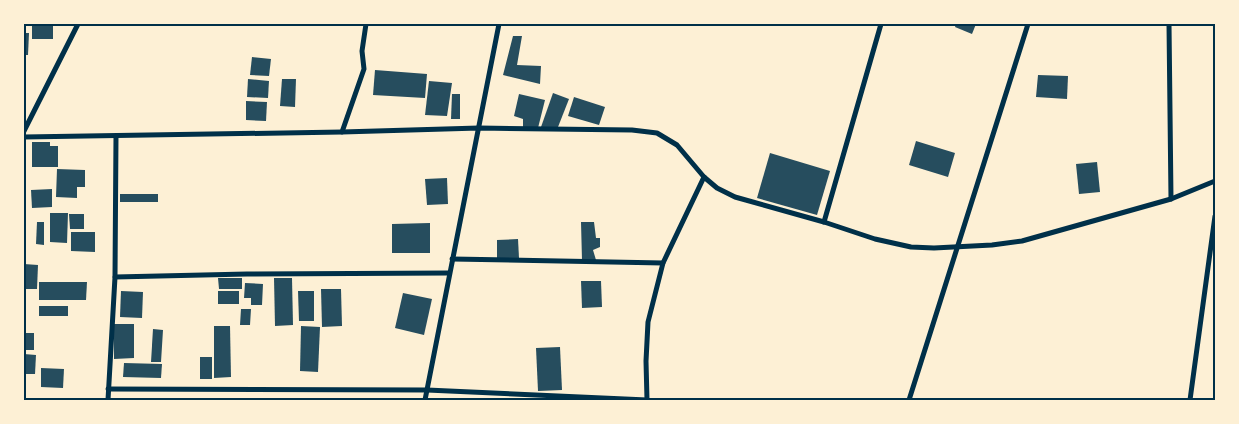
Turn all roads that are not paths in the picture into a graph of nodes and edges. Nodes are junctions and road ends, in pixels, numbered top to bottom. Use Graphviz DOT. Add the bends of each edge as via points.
graph roads {
  1 [pos="78,24"];
  2 [pos="366,24"];
  3 [pos="499,24"];
  4 [pos="880,24"];
  5 [pos="1028,24"];
  6 [pos="1169,24"];
  7 [pos="479,128"];
  8 [pos="24,130"];
  9 [pos="342,132"];
  10 [pos="116,136"];
  11 [pos="24,138"];
  12 [pos="704,177"];
  13 [pos="1215,181"];
  14 [pos="1171,199"];
  15 [pos="1215,216"];
  16 [pos="824,222"];
  17 [pos="958,248"];
  18 [pos="1213,258"];
  19 [pos="452,259"];
  20 [pos="663,263"];
  21 [pos="450,273"];
  22 [pos="115,277"];
  23 [pos="108,389"];
  24 [pos="427,390"];
  25 [pos="108,400"];
  26 [pos="425,400"];
  27 [pos="647,400"];
  28 [pos="909,400"];
  29 [pos="1190,400"];
  1 -- 8 [label="street"];
  2 -- 9 [label="street" via="362,50 364,68"];
  3 -- 7 [label="street"];
  4 -- 16 [label="street"];
  5 -- 17 [label="street"];
  6 -- 14 [label="street"];
  7 -- 9 [label="street"];
  7 -- 12 [label="street" via="657,133 677,145"];
  7 -- 19 [label="street"];
  9 -- 10 [label="street"];
  10 -- 11 [label="street"];
  10 -- 22 [label="street"];
  12 -- 16 [label="street" via="735,197"];
  12 -- 20 [label="street"];
  13 -- 14 [label="street"];
  14 -- 17 [label="street" via="1022,241"];
  15 -- 18 [label="street"];
  16 -- 17 [label="street" via="912,247"];
  17 -- 28 [label="street"];
  18 -- 29 [label="street"];
  19 -- 20 [label="street"];
  19 -- 21 [label="street"];
  20 -- 27 [label="street" via="648,322"];
  21 -- 22 [label="street"];
  21 -- 24 [label="street"];
  22 -- 23 [label="street"];
  23 -- 24 [label="street"];
  23 -- 25 [label="street"];
  24 -- 26 [label="street"];
  24 -- 27 [label="street"];
}
